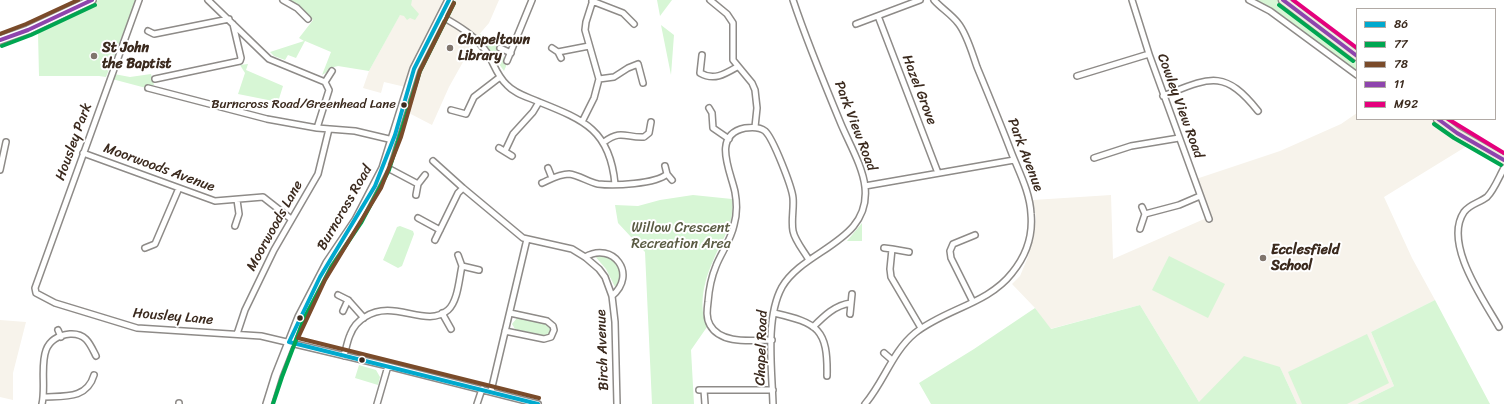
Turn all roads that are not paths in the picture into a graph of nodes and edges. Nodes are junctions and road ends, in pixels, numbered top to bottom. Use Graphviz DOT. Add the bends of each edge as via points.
graph roads {
  1 [pos="92,0"];
  2 [pos="138,0"];
  3 [pos="208,0"];
  4 [pos="283,0"];
  5 [pos="449,0"];
  6 [pos="532,0"];
  7 [pos="592,0"];
  8 [pos="710,0"];
  9 [pos="793,0"];
  10 [pos="920,0"];
  11 [pos="934,0"];
  12 [pos="1132,0"];
  13 [pos="1249,0"];
  14 [pos="1283,0"];
  15 [pos="441,16"];
  16 [pos="878,16"];
  17 [pos="229,19"];
  18 [pos="308,19"];
  19 [pos="233,23"];
  20 [pos="634,24"];
  21 [pos="856,24"];
  22 [pos="148,31"];
  23 [pos="0,40"];
  24 [pos="589,46"];
  25 [pos="500,48"];
  26 [pos="552,48"];
  27 [pos="558,52"];
  28 [pos="511,53"];
  29 [pos="1149,54"];
  30 [pos="702,55"];
  31 [pos="1356,55"];
  32 [pos="561,58"];
  33 [pos="507,61"];
  34 [pos="737,66"];
  35 [pos="332,71"];
  36 [pos="1356,73"];
  37 [pos="1076,76"];
  38 [pos="500,77"];
  39 [pos="155,79"];
  40 [pos="599,79"];
  41 [pos="325,82"];
  42 [pos="643,83"];
  43 [pos="148,88"];
  44 [pos="1163,96"];
  45 [pos="539,102"];
  46 [pos="709,108"];
  47 [pos="450,110"];
  48 [pos="1258,111"];
  49 [pos="1439,120"];
  50 [pos="582,122"];
  51 [pos="651,122"];
  52 [pos="755,127"];
  53 [pos="317,128"];
  54 [pos="329,128"];
  55 [pos="1179,138"];
  56 [pos="729,139"];
  57 [pos="393,140"];
  58 [pos="6,142"];
  59 [pos="604,142"];
  60 [pos="499,148"];
  61 [pos="505,151"];
  62 [pos="83,153"];
  63 [pos="512,156"];
  64 [pos="1094,158"];
  65 [pos="1014,160"];
  66 [pos="1504,160"];
  67 [pos="433,161"];
  68 [pos="1,162"];
  69 [pos="384,166"];
  70 [pos="665,166"];
  71 [pos="548,168"];
  72 [pos="1504,168"];
  73 [pos="0,170"];
  74 [pos="938,173"];
  75 [pos="667,174"];
  76 [pos="425,175"];
  77 [pos="552,178"];
  78 [pos="672,180"];
  79 [pos="542,183"];
  80 [pos="418,184"];
  81 [pos="615,184"];
  82 [pos="865,186"];
  83 [pos="179,188"];
  84 [pos="463,188"];
  85 [pos="416,195"];
  86 [pos="1200,196"];
  87 [pos="237,200"];
  88 [pos="1142,207"];
  89 [pos="1145,214"];
  90 [pos="418,218"];
  91 [pos="291,219"];
  92 [pos="1209,219"];
  93 [pos="235,226"];
  94 [pos="1140,229"];
  95 [pos="440,230"];
  96 [pos="975,235"];
  97 [pos="527,239"];
  98 [pos="435,240"];
  99 [pos="145,248"];
  100 [pos="884,248"];
  101 [pos="892,249"];
  102 [pos="909,252"];
  103 [pos="458,255"];
  104 [pos="585,257"];
  105 [pos="809,260"];
  106 [pos="462,266"];
  107 [pos="479,270"];
  108 [pos="36,293"];
  109 [pos="852,294"];
  110 [pos="338,295"];
  111 [pos="612,296"];
  112 [pos="348,300"];
  113 [pos="973,302"];
  114 [pos="851,303"];
  115 [pos="343,311"];
  116 [pos="442,313"];
  117 [pos="510,313"];
  118 [pos="774,313"];
  119 [pos="850,314"];
  120 [pos="364,318"];
  121 [pos="813,327"];
  122 [pos="1498,327"];
  123 [pos="921,328"];
  124 [pos="451,329"];
  125 [pos="58,330"];
  126 [pos="505,331"];
  127 [pos="237,334"];
  128 [pos="61,336"];
  129 [pos="772,340"];
  130 [pos="289,342"];
  131 [pos="884,354"];
  132 [pos="96,356"];
  133 [pos="344,356"];
  134 [pos="892,360"];
  135 [pos="388,366"];
  136 [pos="94,374"];
  137 [pos="827,376"];
  138 [pos="482,389"];
  139 [pos="773,390"];
  140 [pos="491,391"];
  141 [pos="44,397"];
  142 [pos="42,404"];
  143 [pos="267,404"];
  144 [pos="378,404"];
  145 [pos="478,404"];
  146 [pos="538,404"];
  147 [pos="617,404"];
  148 [pos="704,404"];
  149 [pos="773,404"];
  150 [pos="865,404"];
  1 -- 23 [label="main road"];
  2 -- 62 [label="street, Housley Park"];
  3 -- 17 [label="street"];
  4 -- 18 [label="street"];
  5 -- 15 [label="main road, Burncross Road"];
  6 -- 28 [label="street"];
  7 -- 20 [label="street" via="623,13"];
  7 -- 24 [label="street" via="586,22"];
  8 -- 34 [label="street" via="727,14 733,23 732,56"];
  9 -- 82 [label="street, Park View Road"];
  10 -- 16 [label="street"];
  11 -- 65 [label="street, Park Avenue" via="959,24"];
  12 -- 29 [label="street, Cowley View Road"];
  13 -- 36 [label="street" via="1270,11"];
  14 -- 31 [label="main road"];
  15 -- 38 [label="street" via="480,44"];
  15 -- 57 [label="main road, Burncross Road" via="414,69"];
  16 -- 21 [label="street"];
  16 -- 74 [label="street, Hazel Grove"];
  17 -- 19 [label="street"];
  17 -- 22 [label="street" via="154,34"];
  19 -- 39 [label="street" via="240,61"];
  19 -- 41 [label="street" via="269,59"];
  24 -- 27 [label="street"];
  24 -- 40 [label="street"];
  25 -- 28 [label="street"];
  26 -- 27 [label="street"];
  27 -- 32 [label="street"];
  28 -- 33 [label="street"];
  29 -- 37 [label="street"];
  29 -- 44 [label="street, Cowley View Road"];
  30 -- 34 [label="street" via="700,73 710,77 724,75"];
  34 -- 52 [label="street" via="755,90"];
  35 -- 41 [label="street"];
  38 -- 45 [label="street" via="513,90"];
  38 -- 47 [label="street" via="474,97 466,114"];
  40 -- 42 [label="street" via="614,77 638,64"];
  40 -- 50 [label="street" via="594,98"];
  41 -- 53 [label="street" via="329,90"];
  43 -- 53 [label="street" via="244,114"];
  44 -- 48 [label="street" via="1200,81 1220,80 1240,90"];
  44 -- 55 [label="street, Cowley View Road"];
  45 -- 50 [label="street"];
  45 -- 61 [label="street" via="513,134"];
  46 -- 56 [label="street" via="713,128"];
  49 -- 66 [label="main road" via="1457,134"];
  50 -- 59 [label="street"];
  51 -- 59 [label="street" via="644,137 621,134"];
  52 -- 56 [label="street" via="740,130"];
  52 -- 105 [label="street" via="766,131 770,136 786,174 793,197 793,231"];
  53 -- 54 [label="street"];
  54 -- 57 [label="street" via="367,133"];
  54 -- 91 [label="street, Moorwoods Lane" via="318,174"];
  55 -- 64 [label="street" via="1132,146"];
  55 -- 86 [label="street, Cowley View Road"];
  56 -- 129 [label="street" via="725,158 735,192 736,219 712,277 708,318 714,329 723,337"];
  57 -- 69 [label="main road, Burncross Road"];
  58 -- 68 [label="street"];
  59 -- 81 [label="street" via="612,162"];
  60 -- 61 [label="street"];
  61 -- 63 [label="street"];
  62 -- 83 [label="street, Moorwoods Avenue"];
  62 -- 108 [label="street, Housley Park" via="35,288"];
  65 -- 74 [label="street, Park View Road"];
  65 -- 113 [label="street, Park Avenue" via="1029,196 1032,216 1030,236 1022,259 1011,275 999,287"];
  67 -- 84 [label="street, Birch Avenue"];
  68 -- 73 [label="street"];
  69 -- 80 [label="street"];
  69 -- 130 [label="main road, Burncross Road" via="356,220 320,277"];
  70 -- 75 [label="street"];
  71 -- 77 [label="street"];
  72 -- 122 [label="street" via="1487,196 1466,210 1458,227 1460,252"];
  74 -- 82 [label="street, Park View Road"];
  75 -- 78 [label="street"];
  75 -- 81 [label="street" via="662,179 654,181"];
  76 -- 80 [label="street"];
  77 -- 79 [label="street"];
  77 -- 81 [label="street" via="568,174 598,184"];
  80 -- 85 [label="street"];
  82 -- 105 [label="street, Chapel Road" via="863,204 854,226"];
  83 -- 87 [label="street, Moorwoods Avenue" via="215,201"];
  83 -- 99 [label="street" via="156,244"];
  84 -- 95 [label="street"];
  84 -- 97 [label="street, Birch Avenue"];
  86 -- 89 [label="street" via="1180,205"];
  86 -- 92 [label="street, Cowley View Road"];
  87 -- 91 [label="street, Moorwoods Avenue" via="263,198"];
  87 -- 93 [label="street" via="239,214"];
  88 -- 89 [label="street"];
  89 -- 94 [label="street"];
  90 -- 95 [label="street"];
  91 -- 127 [label="street, Moorwoods Lane" via="245,310"];
  95 -- 98 [label="street"];
  96 -- 113 [label="street" via="953,244 950,251"];
  97 -- 104 [label="street, Birch Avenue" via="572,249"];
  97 -- 117 [label="street"];
  100 -- 101 [label="street"];
  101 -- 102 [label="street"];
  101 -- 123 [label="street" via="891,277"];
  103 -- 106 [label="street"];
  104 -- 111 [label="street, Birch Avenue" via="605,276"];
  104 -- 111 [label="street, Birch Avenue" via="599,252 612,256 623,268 619,290"];
  105 -- 118 [label="street, Chapel Road" via="783,286"];
  106 -- 107 [label="street"];
  106 -- 116 [label="street" via="452,303 448,310"];
  108 -- 127 [label="street, Housley Lane" via="55,303 137,328"];
  109 -- 114 [label="street"];
  110 -- 112 [label="street"];
  111 -- 147 [label="street, Birch Avenue"];
  112 -- 115 [label="street"];
  112 -- 120 [label="street"];
  113 -- 123 [label="street, Park Avenue"];
  114 -- 119 [label="street"];
  114 -- 121 [label="street" via="833,310"];
  116 -- 120 [label="street" via="432,317 380,310"];
  116 -- 124 [label="street"];
  117 -- 126 [label="street"];
  117 -- 126 [label="street" via="547,321 554,326 554,330 551,337 544,339"];
  118 -- 121 [label="street"];
  118 -- 129 [label="street, Chapel Road"];
  120 -- 133 [label="street" via="357,323 350,335"];
  121 -- 137 [label="street" via="826,344"];
  123 -- 134 [label="street, Park Avenue"];
  125 -- 128 [label="street"];
  126 -- 140 [label="street"];
  127 -- 130 [label="street, Housley Lane"];
  128 -- 132 [label="street" via="82,336 90,342"];
  128 -- 141 [label="street" via="45,350"];
  129 -- 139 [label="street, Chapel Road"];
  130 -- 133 [label="street, Housley Lane"];
  130 -- 143 [label="main road, Burncross Road"];
  131 -- 134 [label="street"];
  133 -- 135 [label="street, Housley Lane"];
  134 -- 150 [label="street, Park Avenue"];
  135 -- 138 [label="street, Housley Lane"];
  135 -- 144 [label="street"];
  136 -- 141 [label="street" via="87,388 79,394"];
  138 -- 140 [label="street, Housley Lane"];
  138 -- 145 [label="street"];
  139 -- 148 [label="street" via="702,390"];
  139 -- 149 [label="street, Chapel Road"];
  140 -- 146 [label="street, Housley Lane"];
  141 -- 142 [label="street"];
}
